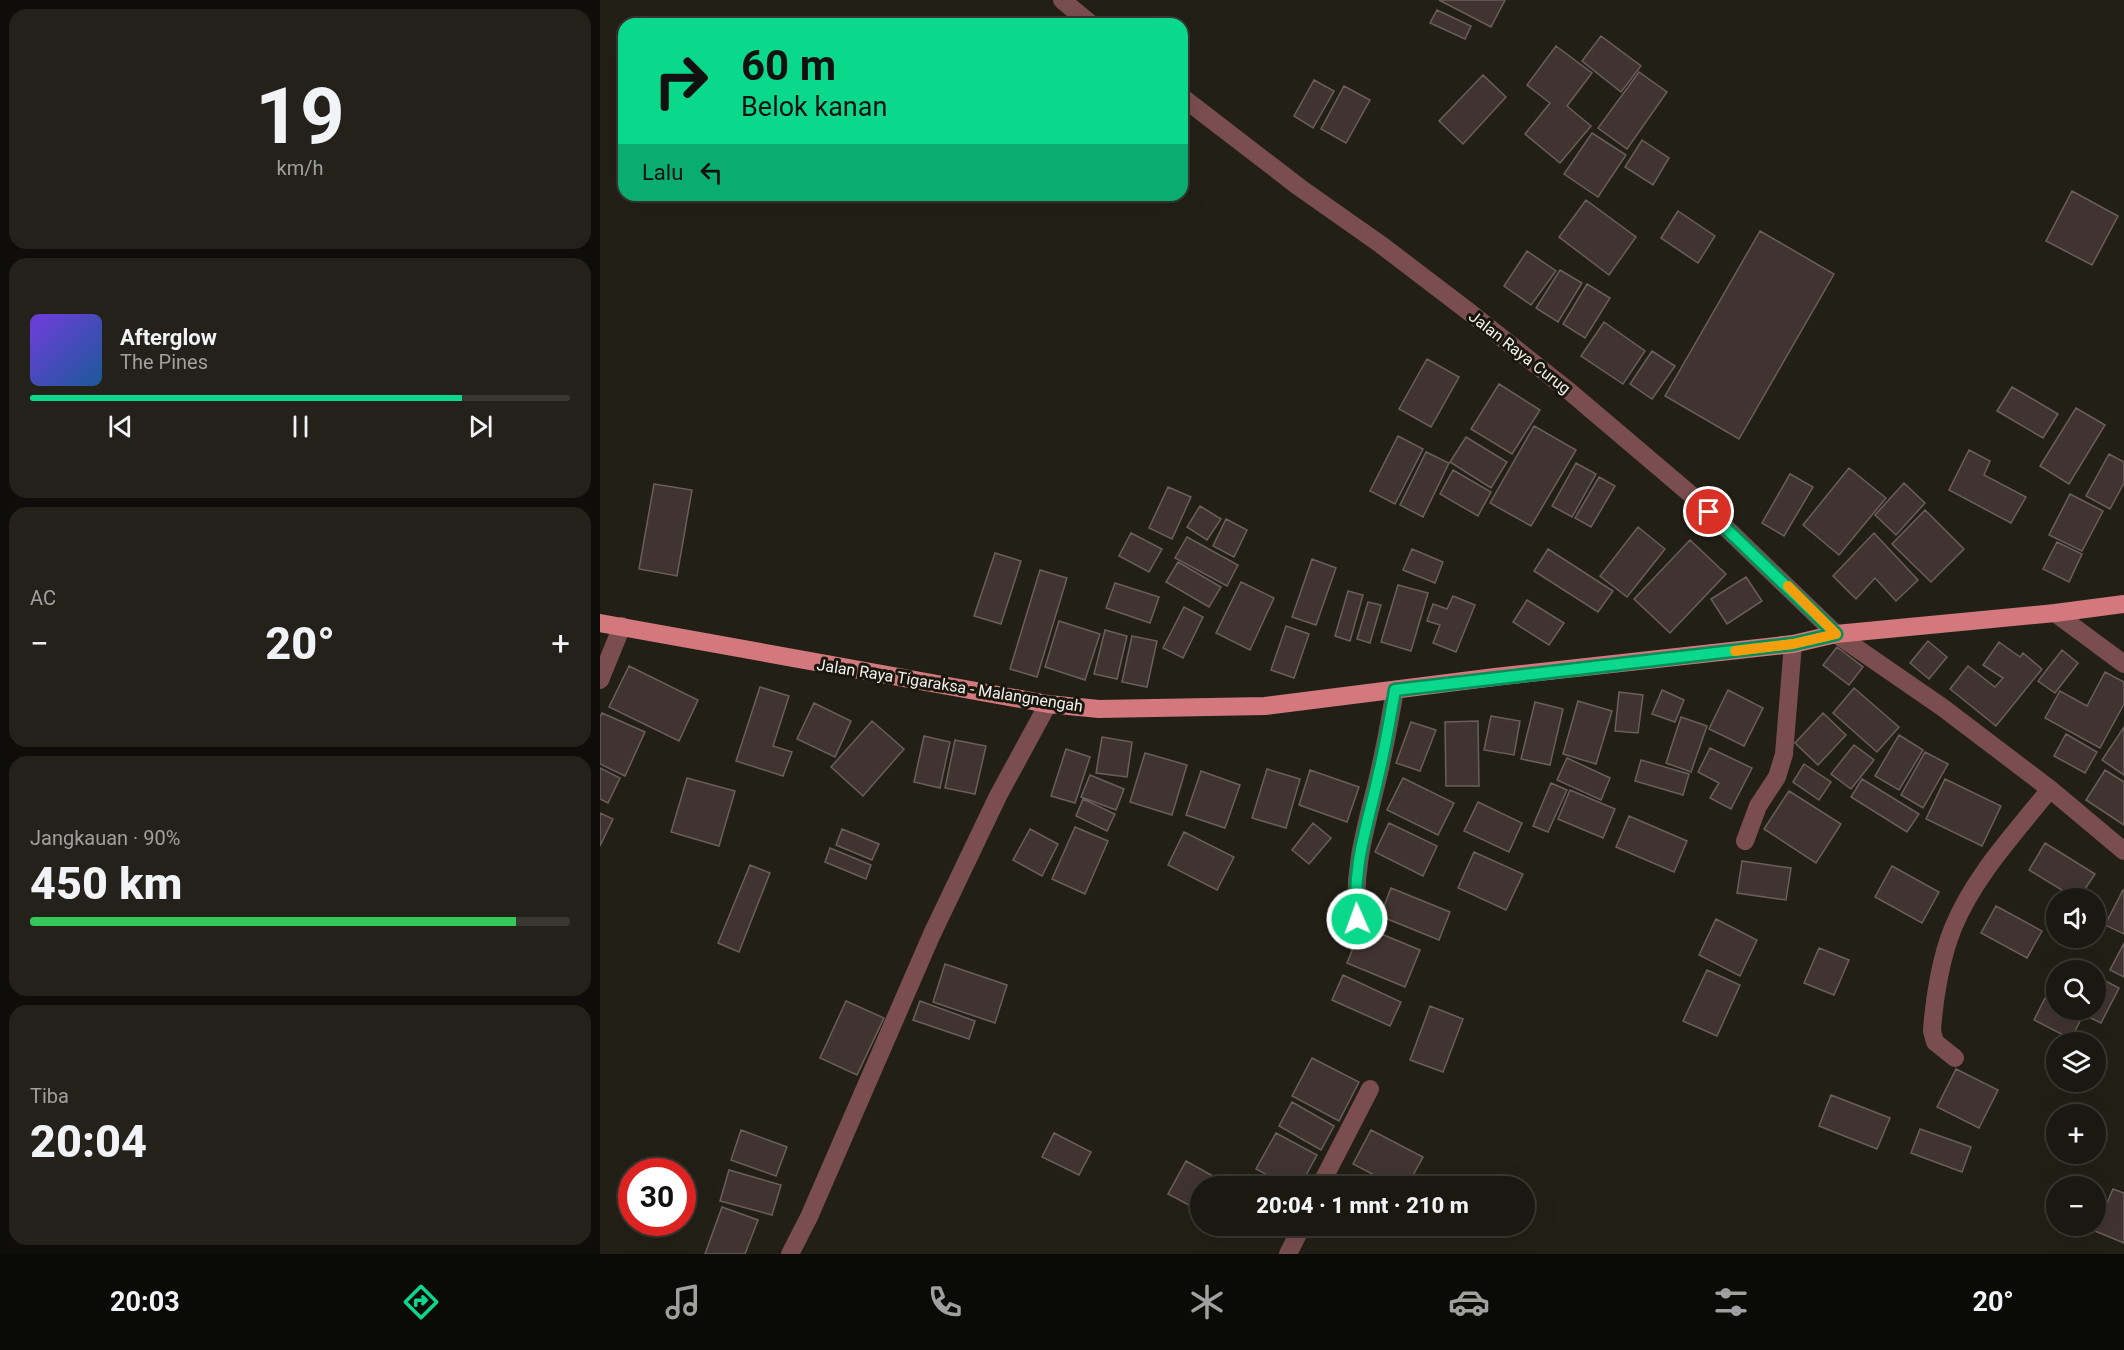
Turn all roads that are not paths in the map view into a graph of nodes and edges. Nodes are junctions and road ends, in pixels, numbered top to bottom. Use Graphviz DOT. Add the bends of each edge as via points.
graph roads {
  1 [pos="1062,0"];
  2 [pos="1084,18"];
  3 [pos="1188,102"];
  4 [pos="2124,604"];
  5 [pos="2055,614"];
  6 [pos="600,623"];
  7 [pos="622,626"];
  8 [pos="1836,634"];
  9 [pos="1793,644"];
  10 [pos="2124,664"];
  11 [pos="600,680"];
  12 [pos="1395,690"];
  13 [pos="1048,704"];
  14 [pos="2050,789"];
  15 [pos="1745,841"];
  16 [pos="2124,851"];
  17 [pos="1357,919"];
  18 [pos="1955,1058"];
  19 [pos="1370,1089"];
  20 [pos="1325,1176"];
  21 [pos="1297,1236"];
  22 [pos="790,1254"];
  23 [pos="1288,1254"];
  1 -- 2 [label="street"];
  3 -- 8 [label="street, Jalan Raya Curug" via="1569,391 1695,498"];
  4 -- 5 [label="main road, Jalan Raya Tigaraksa - Malangnengah"];
  5 -- 8 [label="main road, Jalan Raya Tigaraksa - Malangnengah"];
  5 -- 10 [label="street"];
  6 -- 7 [label="main road, Jalan Raya Tigaraksa - Malangnengah"];
  7 -- 11 [label="street"];
  7 -- 13 [label="main road, Jalan Raya Tigaraksa - Malangnengah"];
  8 -- 9 [label="main road, Jalan Raya Tigaraksa - Malangnengah"];
  8 -- 14 [label="street, Jalan Raya Curug" via="1942,707"];
  9 -- 12 [label="main road, Jalan Raya Tigaraksa - Malangnengah"];
  9 -- 15 [label="street" via="1784,754 1777,777 1758,806"];
  12 -- 13 [label="main road, Jalan Raya Tigaraksa - Malangnengah" via="1265,706 1099,709"];
  12 -- 17 [label="street" via="1359,855 1355,882"];
  13 -- 22 [label="street" via="998,796 932,934"];
  14 -- 16 [label="street, Jalan Raya Curug"];
  14 -- 18 [label="street" via="1973,888 1953,928 1945,952 1932,1031 1935,1042"];
  19 -- 20 [label="street"];
  21 -- 23 [label="street"];
}
